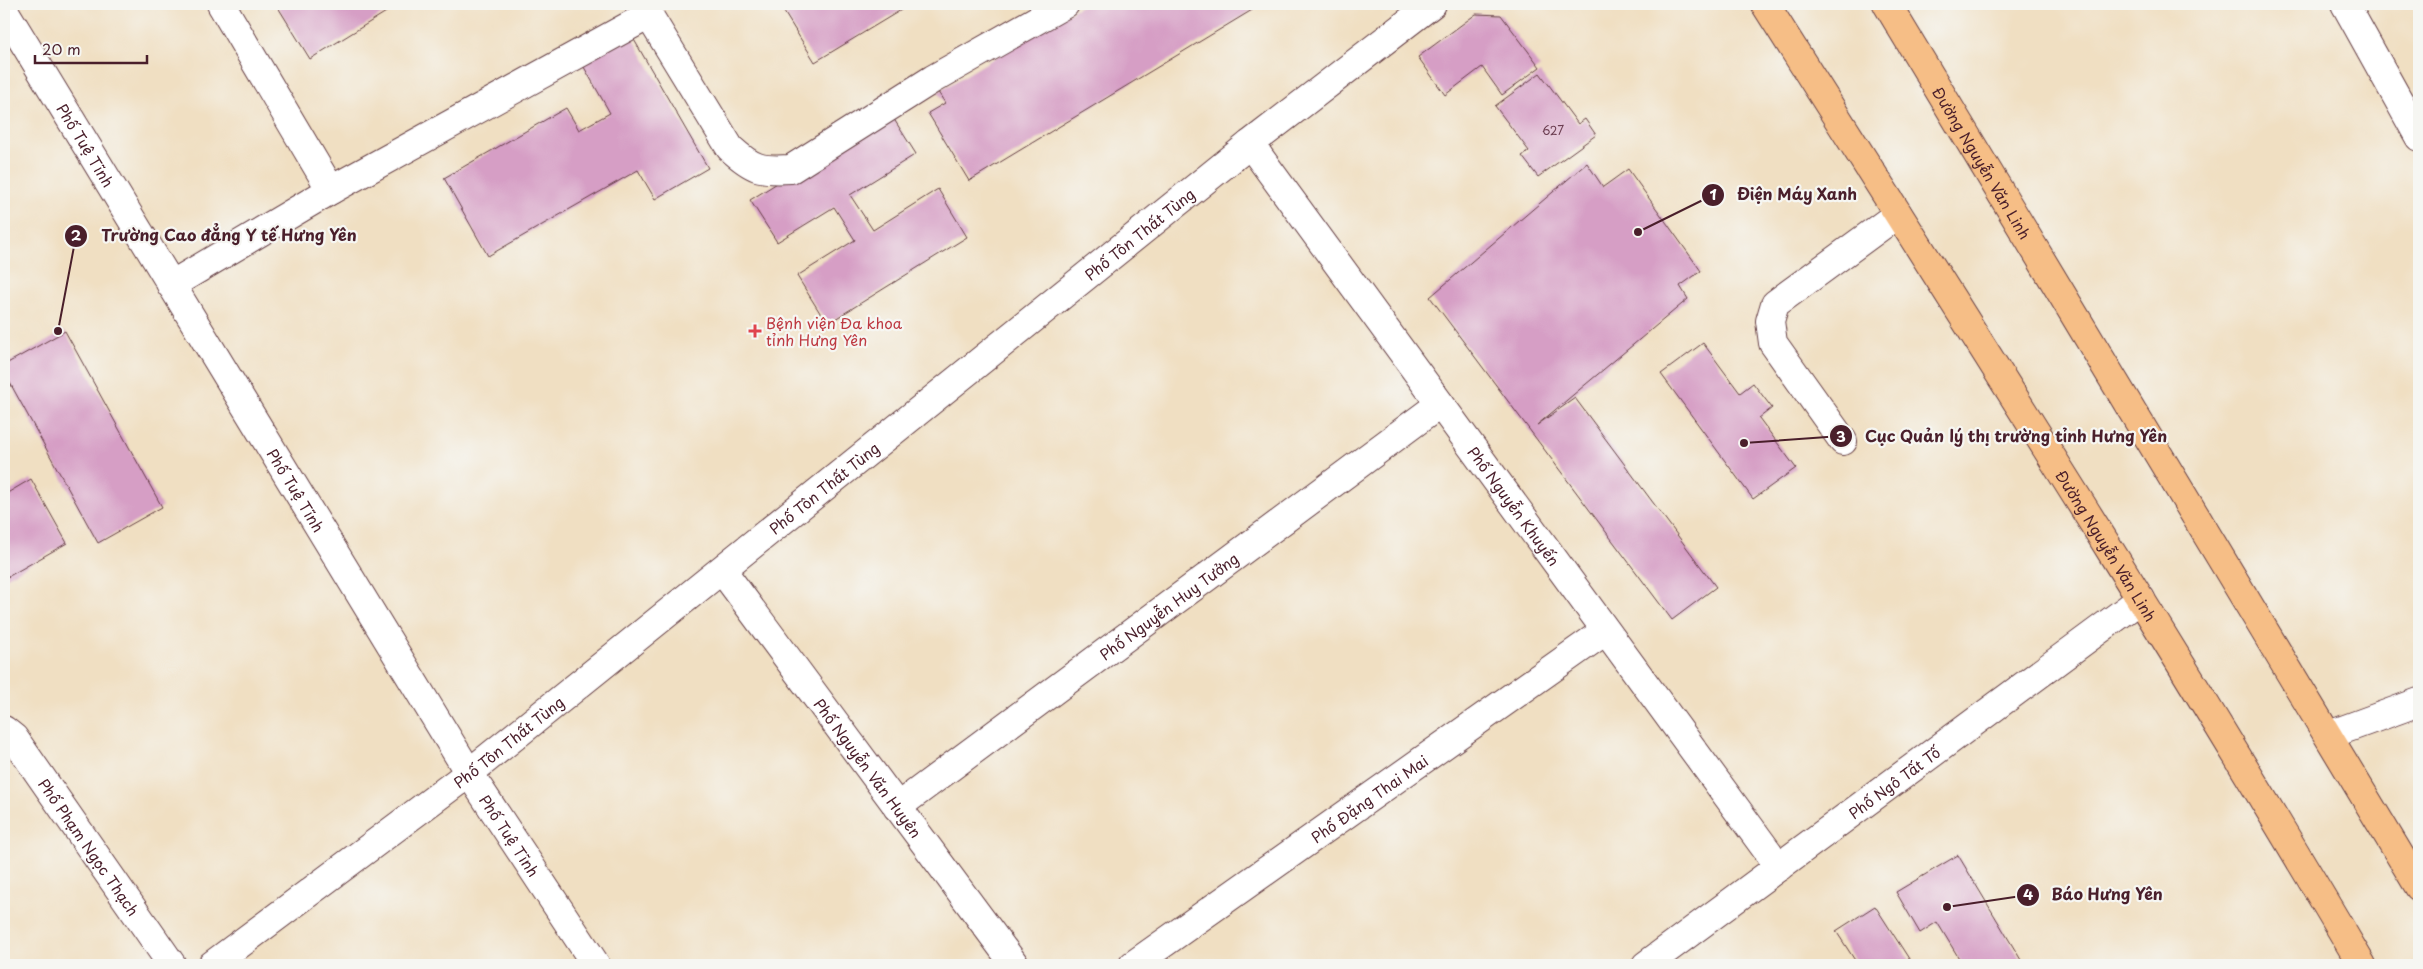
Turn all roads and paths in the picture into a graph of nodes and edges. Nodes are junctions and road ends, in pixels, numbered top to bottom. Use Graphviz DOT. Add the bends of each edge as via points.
graph roads {
  1 [pos="221,4"];
  2 [pos="1065,4"];
  3 [pos="1432,4"];
  4 [pos="1765,4"];
  5 [pos="1887,4"];
  6 [pos="2345,4"];
  7 [pos="645,9"];
  8 [pos="4,10"];
  9 [pos="2419,137"];
  10 [pos="1250,144"];
  11 [pos="331,190"];
  12 [pos="1898,214"];
  13 [pos="171,285"];
  14 [pos="1440,404"];
  15 [pos="1843,441"];
  16 [pos="722,570"];
  17 [pos="2141,599"];
  18 [pos="1605,631"];
  19 [pos="2419,702"];
  20 [pos="4,730"];
  21 [pos="2329,735"];
  22 [pos="469,773"];
  23 [pos="897,807"];
  24 [pos="1779,867"];
  25 [pos="2419,887"];
  26 [pos="172,965"];
  27 [pos="212,965"];
  28 [pos="596,965"];
  29 [pos="1015,965"];
  30 [pos="1133,965"];
  31 [pos="1646,965"];
  32 [pos="2362,965"];
  1 -- 11 [label="street"];
  2 -- 7 [label="street" via="933,79 791,168 771,170 749,165 730,148"];
  3 -- 10 [label="street, Phố Tôn Thất Tùng"];
  4 -- 12 [label="highway, Đường Nguyễn Văn Linh"];
  5 -- 21 [label="highway, Đường Nguyễn Văn Linh"];
  6 -- 9 [label="street"];
  7 -- 11 [label="street"];
  8 -- 13 [label="street, Phố Tuệ Tĩnh"];
  10 -- 14 [label="street, Phố Nguyễn Khuyến"];
  10 -- 16 [label="street, Phố Tôn Thất Tùng"];
  11 -- 13 [label="street"];
  12 -- 15 [label="street" via="1775,304 1770,321 1773,343"];
  12 -- 17 [label="highway, Đường Nguyễn Văn Linh"];
  13 -- 22 [label="street, Phố Tuệ Tĩnh"];
  14 -- 18 [label="street, Phố Nguyễn Khuyến"];
  14 -- 23 [label="street, Phố Nguyễn Huy Tưởng"];
  16 -- 22 [label="street, Phố Tôn Thất Tùng"];
  16 -- 23 [label="street, Phố Nguyễn Văn Huyên"];
  17 -- 24 [label="street, Phố Ngô Tất Tố"];
  17 -- 32 [label="highway, Đường Nguyễn Văn Linh"];
  18 -- 24 [label="street, Phố Nguyễn Khuyến"];
  18 -- 30 [label="street, Phố Đặng Thai Mai"];
  19 -- 21 [label="street"];
  20 -- 26 [label="street, Phố Phạm Ngọc Thạch" via="14,738"];
  21 -- 25 [label="highway, Đường Nguyễn Văn Linh"];
  22 -- 27 [label="street, Phố Tôn Thất Tùng"];
  22 -- 28 [label="street, Phố Tuệ Tĩnh"];
  23 -- 29 [label="street, Phố Nguyễn Văn Huyên"];
  24 -- 31 [label="street, Phố Ngô Tất Tố"];
}
